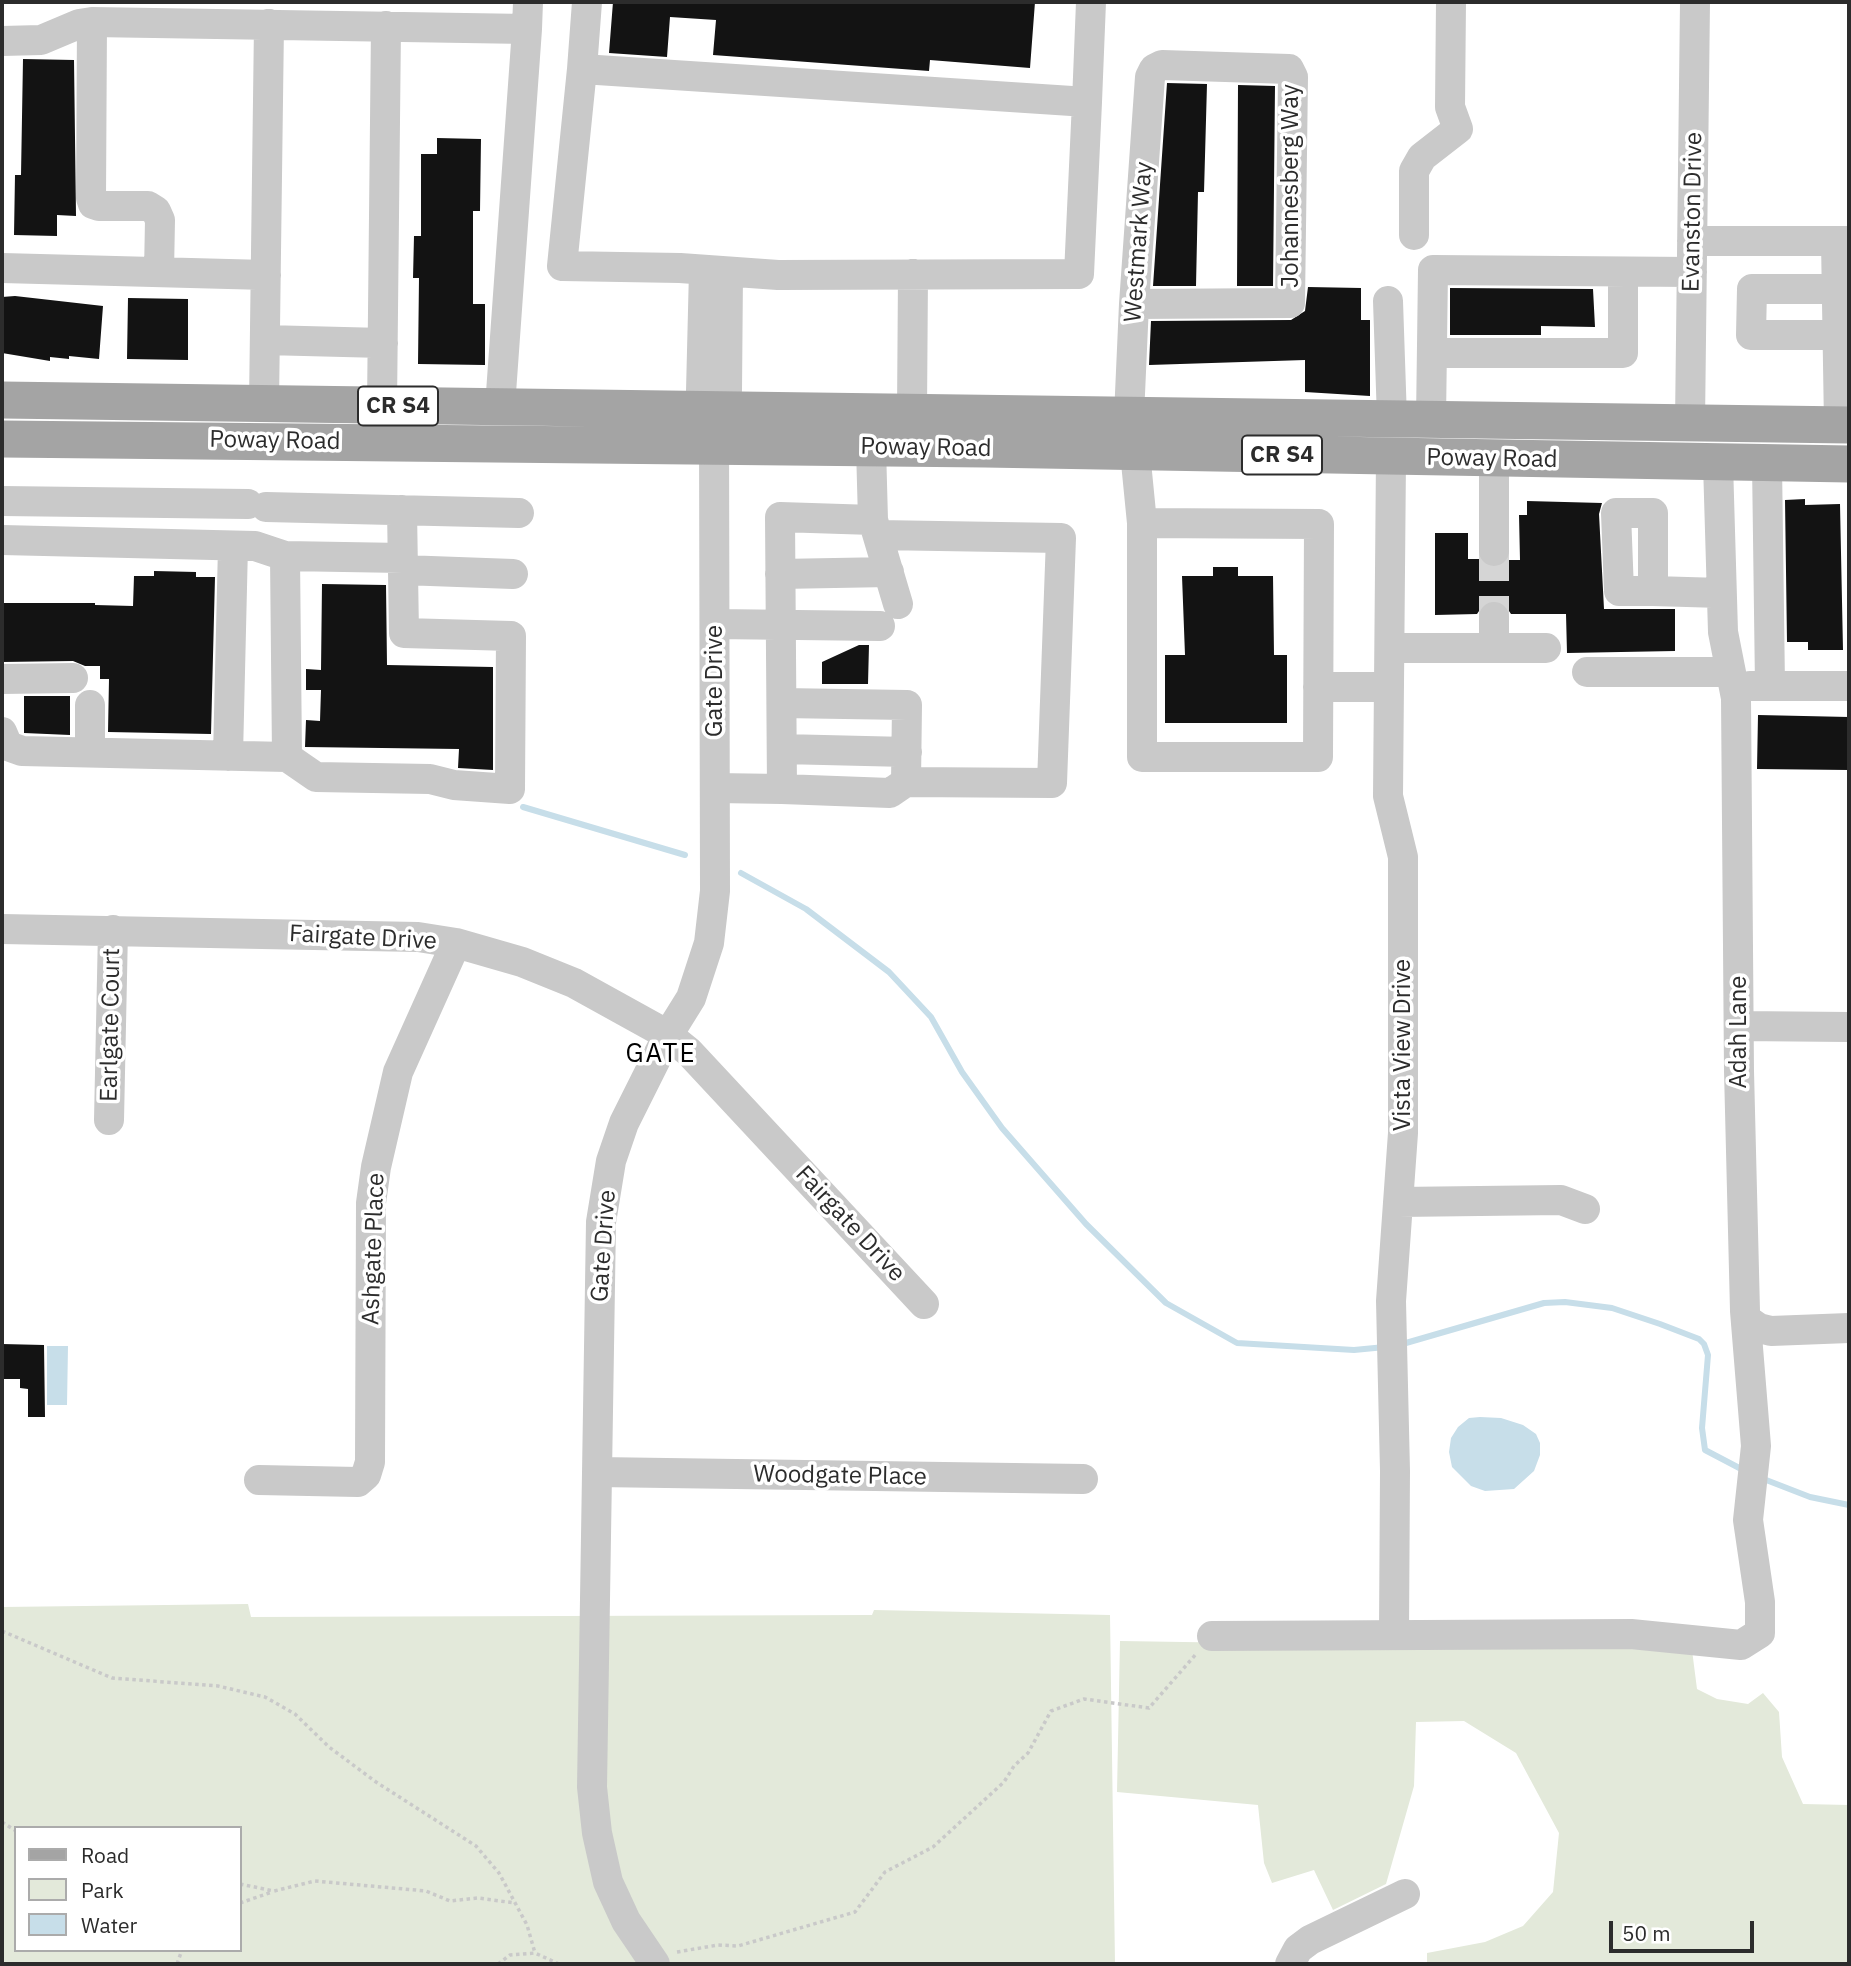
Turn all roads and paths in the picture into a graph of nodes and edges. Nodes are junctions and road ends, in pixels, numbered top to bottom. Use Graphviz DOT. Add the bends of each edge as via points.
graph roads {
  1 [pos="587,2"];
  2 [pos="1091,2"];
  3 [pos="1451,2"];
  4 [pos="1695,2"];
  5 [pos="528,15"];
  6 [pos="92,22"];
  7 [pos="269,24"];
  8 [pos="386,26"];
  9 [pos="2,41"];
  10 [pos="582,69"];
  11 [pos="1154,69"];
  12 [pos="1087,102"];
  13 [pos="1414,235"];
  14 [pos="1692,241"];
  15 [pos="1843,241"];
  16 [pos="2,268"];
  17 [pos="716,271"];
  18 [pos="159,272"];
  19 [pos="1623,272"];
  20 [pos="1692,272"];
  21 [pos="913,274"];
  22 [pos="266,275"];
  23 [pos="1837,289"];
  24 [pos="1388,302"];
  25 [pos="1134,304"];
  26 [pos="265,340"];
  27 [pos="1842,341"];
  28 [pos="383,344"];
  29 [pos="1432,353"];
  30 [pos="2,400"];
  31 [pos="264,404"];
  32 [pos="382,406"];
  33 [pos="427,406"];
  34 [pos="500,407"];
  35 [pos="912,412"];
  36 [pos="1129,416"];
  37 [pos="1351,419"];
  38 [pos="1392,419"];
  39 [pos="1431,419"];
  40 [pos="1690,423"];
  41 [pos="714,428"];
  42 [pos="1846,431"];
  43 [pos="2,439"];
  44 [pos="89,440"];
  45 [pos="250,441"];
  46 [pos="871,447"];
  47 [pos="985,449"];
  48 [pos="1135,452"];
  49 [pos="1391,458"];
  50 [pos="1494,459"];
  51 [pos="1718,463"];
  52 [pos="1767,463"];
  53 [pos="1849,464"];
  54 [pos="2,501"];
  55 [pos="402,510"];
  56 [pos="519,513"];
  57 [pos="1142,523"];
  58 [pos="875,528"];
  59 [pos="2,540"];
  60 [pos="233,546"];
  61 [pos="1494,551"];
  62 [pos="285,556"];
  63 [pos="403,564"];
  64 [pos="889,572"];
  65 [pos="513,573"];
  66 [pos="780,575"];
  67 [pos="1653,591"];
  68 [pos="1721,593"];
  69 [pos="1494,617"];
  70 [pos="781,623"];
  71 [pos="715,624"];
  72 [pos="1390,648"];
  73 [pos="1493,648"];
  74 [pos="1546,648"];
  75 [pos="1587,671"];
  76 [pos="73,678"];
  77 [pos="1731,678"];
  78 [pos="2,679"];
  79 [pos="1770,686"];
  80 [pos="1849,686"];
  81 [pos="1318,687"];
  82 [pos="1389,687"];
  83 [pos="782,703"];
  84 [pos="90,705"];
  85 [pos="2,732"];
  86 [pos="782,749"];
  87 [pos="90,752"];
  88 [pos="907,752"];
  89 [pos="228,756"];
  90 [pos="287,757"];
  91 [pos="906,782"];
  92 [pos="715,788"];
  93 [pos="782,789"];
  94 [pos="2,929"];
  95 [pos="113,930"];
  96 [pos="456,943"];
  97 [pos="1739,1026"];
  98 [pos="1849,1027"];
  99 [pos="668,1035"];
  100 [pos="108,1120"];
  101 [pos="1398,1202"];
  102 [pos="1585,1209"];
  103 [pos="924,1304"];
  104 [pos="1745,1319"];
  105 [pos="1849,1328"];
  106 [pos="597,1472"];
  107 [pos="1083,1479"];
  108 [pos="259,1480"];
  109 [pos="2,1631"];
  110 [pos="1394,1633"];
  111 [pos="1212,1636"];
  112 [pos="242,1884"];
  113 [pos="274,1891"];
  114 [pos="1405,1894"];
  115 [pos="242,1902"];
  116 [pos="515,1903"];
  117 [pos="535,1953"];
  118 [pos="664,1959"];
  119 [pos="498,1964"];
  120 [pos="559,1964"];
  121 [pos="1290,1964"];
  1 -- 10 [label="street"];
  2 -- 12 [label="street"];
  3 -- 13 [label="street" via="1450,107 1458,129 1422,158 1414,171"];
  4 -- 14 [label="street, Evanston Drive"];
  5 -- 8 [label="street"];
  5 -- 34 [label="street"];
  6 -- 7 [label="street"];
  6 -- 9 [label="street" via="41,40"];
  6 -- 18 [label="street" via="91,198 99,206 148,206 156,211 160,220"];
  7 -- 8 [label="street"];
  7 -- 22 [label="street"];
  8 -- 28 [label="street"];
  10 -- 12 [label="street"];
  10 -- 17 [label="street" via="562,266"];
  11 -- 25 [label="street, Westmark Way"];
  11 -- 25 [label="street, Johannesberg Way" via="1162,65 1290,69 1290,303"];
  12 -- 21 [label="street" via="1079,274"];
  14 -- 15 [label="street"];
  14 -- 20 [label="street, Evanston Drive"];
  15 -- 23 [label="street"];
  16 -- 18 [label="street"];
  17 -- 21 [label="street"];
  17 -- 41 [label="street" via="701,391"];
  18 -- 22 [label="street"];
  19 -- 20 [label="street"];
  19 -- 29 [label="street" via="1622,353"];
  19 -- 29 [label="street" via="1433,270"];
  20 -- 40 [label="street, Evanston Drive"];
  21 -- 35 [label="street"];
  22 -- 26 [label="street"];
  23 -- 27 [label="street"];
  23 -- 27 [label="street" via="1752,289 1751,335"];
  24 -- 38 [label="street"];
  25 -- 36 [label="street, Westmark Way"];
  26 -- 28 [label="street"];
  26 -- 31 [label="street"];
  27 -- 42 [label="street"];
  28 -- 32 [label="street"];
  29 -- 39 [label="street"];
  30 -- 31 [label="main road, Poway Road / CR S4"];
  31 -- 32 [label="main road, Poway Road / CR S4"];
  31 -- 44 [label="main road" via="262,413 247,424 141,423"];
  32 -- 33 [label="main road, Poway Road / CR S4"];
  33 -- 34 [label="main road, Poway Road / CR S4"];
  33 -- 45 [label="main road" via="371,421 271,421 251,432"];
  34 -- 41 [label="main road, Poway Road / CR S4"];
  35 -- 36 [label="main road, Poway Road / CR S4"];
  35 -- 41 [label="main road, Poway Road / CR S4"];
  36 -- 37 [label="main road, Poway Road / CR S4"];
  36 -- 47 [label="main road" via="1125,433 1117,438 1027,438"];
  37 -- 38 [label="main road, Poway Road / CR S4"];
  37 -- 48 [label="main road" via="1299,436 1155,435"];
  38 -- 39 [label="main road, Poway Road / CR S4"];
  39 -- 40 [label="main road, Poway Road / CR S4"];
  40 -- 42 [label="main road, Poway Road / CR S4"];
  40 -- 49 [label="main road" via="1690,435 1681,442 1492,442"];
  41 -- 45 [label="main road, Poway Road / CR S4"];
  41 -- 46 [label="main road, Poway Road / CR S4"];
  41 -- 71 [label="street, Gate Drive"];
  42 -- 51 [label="main road" via="1726,441 1717,452"];
  43 -- 44 [label="main road, Poway Road / CR S4"];
  44 -- 45 [label="main road, Poway Road / CR S4"];
  46 -- 47 [label="main road, Poway Road / CR S4"];
  46 -- 58 [label="street"];
  47 -- 48 [label="main road, Poway Road / CR S4"];
  48 -- 49 [label="main road, Poway Road / CR S4"];
  48 -- 57 [label="street"];
  49 -- 50 [label="main road, Poway Road / CR S4"];
  49 -- 72 [label="street, Vista View Drive"];
  50 -- 51 [label="main road, Poway Road / CR S4"];
  50 -- 61 [label="street"];
  51 -- 52 [label="main road, Poway Road / CR S4"];
  51 -- 68 [label="street, Adah Lane"];
  52 -- 53 [label="main road, Poway Road / CR S4"];
  52 -- 79 [label="street"];
  54 -- 55 [label="street"];
  55 -- 56 [label="street"];
  55 -- 63 [label="street"];
  57 -- 81 [label="street" via="1319,524"];
  57 -- 81 [label="street" via="1142,757 1318,757"];
  58 -- 64 [label="street"];
  58 -- 66 [label="street" via="780,517"];
  58 -- 91 [label="street" via="1062,538 1052,783"];
  59 -- 60 [label="street"];
  60 -- 62 [label="street" via="255,546"];
  60 -- 89 [label="street"];
  62 -- 63 [label="street"];
  62 -- 90 [label="street"];
  63 -- 65 [label="street"];
  63 -- 90 [label="street" via="404,633 511,636 510,789 430,779 316,777"];
  64 -- 66 [label="street"];
  64 -- 70 [label="street" via="889,615"];
  66 -- 70 [label="street"];
  67 -- 68 [label="street"];
  68 -- 77 [label="street, Adah Lane"];
  69 -- 73 [label="street"];
  70 -- 71 [label="street"];
  70 -- 83 [label="street"];
  71 -- 92 [label="street, Gate Drive"];
  72 -- 73 [label="street"];
  72 -- 82 [label="street, Vista View Drive"];
  73 -- 74 [label="street"];
  75 -- 77 [label="street"];
  76 -- 78 [label="street"];
  77 -- 79 [label="street"];
  77 -- 97 [label="street, Adah Lane" via="1736,698"];
  79 -- 80 [label="street"];
  81 -- 82 [label="street"];
  82 -- 101 [label="street, Vista View Drive" via="1388,796 1403,857 1403,1133"];
  83 -- 86 [label="street"];
  83 -- 88 [label="street" via="907,705"];
  84 -- 87 [label="street"];
  85 -- 87 [label="street" via="8,746 22,751"];
  86 -- 88 [label="street"];
  86 -- 93 [label="street"];
  87 -- 89 [label="street"];
  88 -- 91 [label="street"];
  89 -- 90 [label="street"];
  91 -- 93 [label="street" via="890,793"];
  92 -- 93 [label="street"];
  92 -- 99 [label="street, Gate Drive" via="715,891 709,943 691,998"];
  94 -- 95 [label="street, Fairgate Drive"];
  95 -- 96 [label="street, Fairgate Drive" via="379,935"];
  95 -- 100 [label="street, Earlgate Court"];
  96 -- 99 [label="street, Fairgate Drive" via="574,983"];
  96 -- 108 [label="street, Ashgate Place" via="398,1072 376,1167 371,1203 370,1462 366,1475 358,1482"];
  97 -- 98 [label="street"];
  97 -- 104 [label="street, Adah Lane"];
  99 -- 103 [label="street, Fairgate Drive" via="734,1097"];
  99 -- 106 [label="street, Gate Drive" via="624,1123 611,1161 601,1222"];
  101 -- 102 [label="street" via="1561,1200"];
  101 -- 110 [label="street, Vista View Drive" via="1391,1301"];
  104 -- 105 [label="street" via="1771,1331"];
  104 -- 110 [label="street, Adah Lane" via="1756,1446 1748,1520 1760,1633 1741,1645 1631,1634"];
  106 -- 107 [label="street, Woodgate Place"];
  106 -- 118 [label="street, Gate Drive" via="591,1712 594,1812 616,1901"];
  109 -- 116 [label="path" via="112,1678 218,1686 265,1697 295,1714 376,1782 476,1846 499,1873"];
  110 -- 111 [label="street"];
  111 -- 118 [label="path" via="1149,1708 1084,1699 1051,1711 1028,1753 1004,1782 933,1847 885,1872 855,1912 738,1946 718,1945"];
  112 -- 113 [label="path"];
  113 -- 115 [label="path"];
  113 -- 116 [label="path" via="315,1881 426,1891 450,1901 478,1898"];
  114 -- 121 [label="street" via="1310,1940"];
  116 -- 117 [label="path"];
  117 -- 119 [label="path" via="510,1955"];
  117 -- 120 [label="path"];
}
